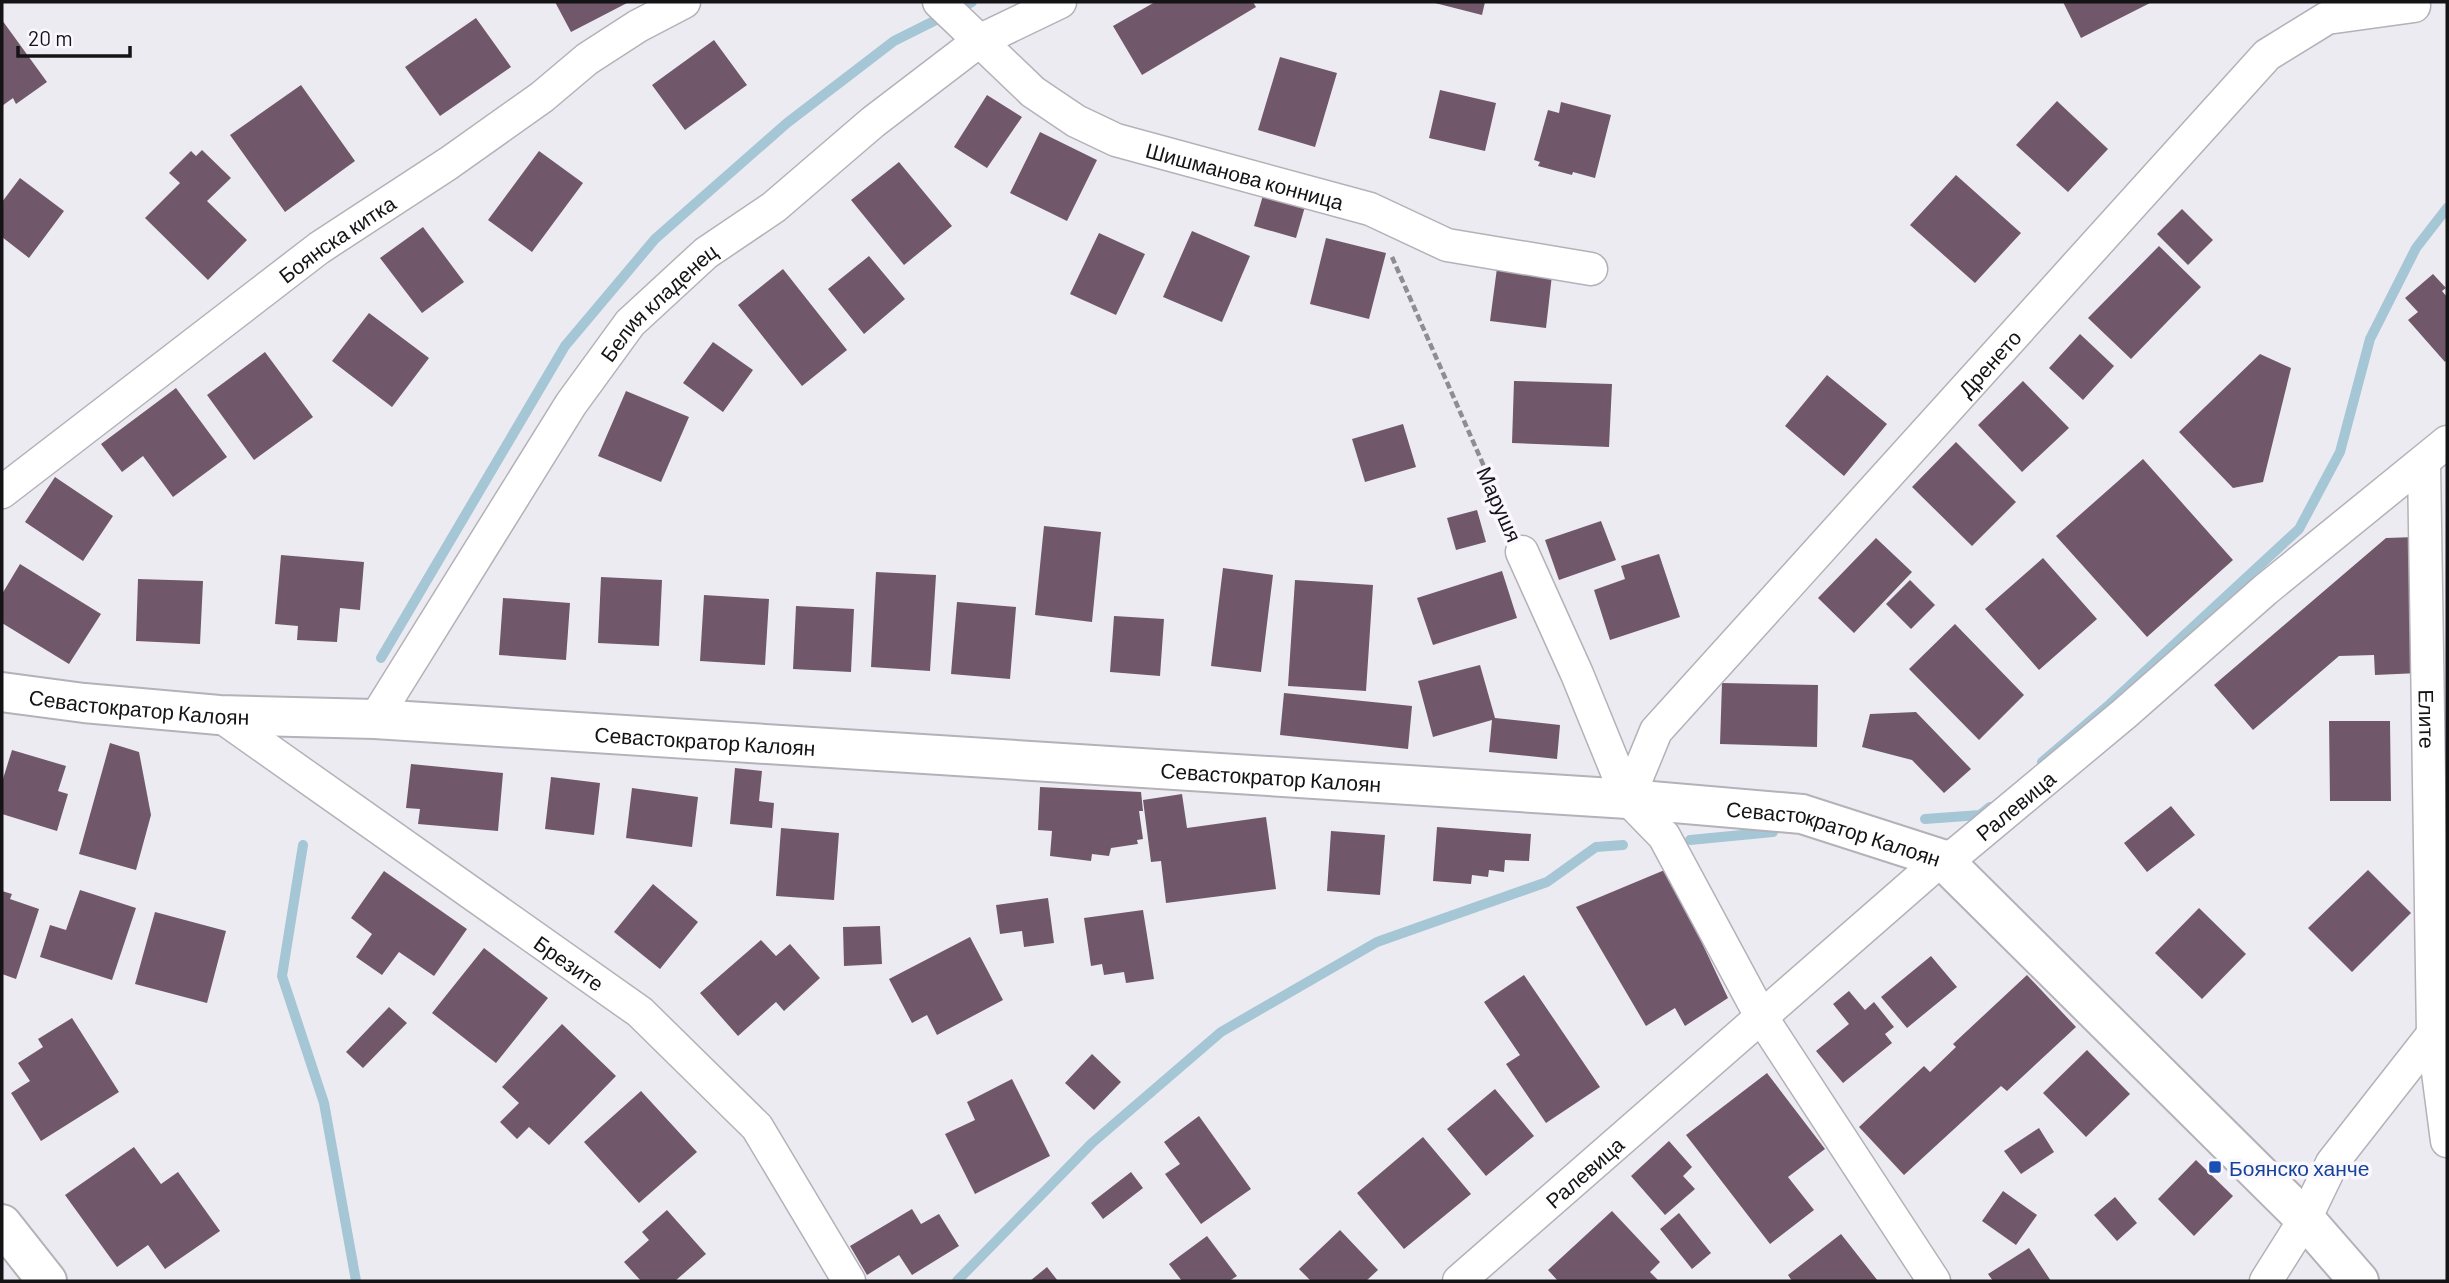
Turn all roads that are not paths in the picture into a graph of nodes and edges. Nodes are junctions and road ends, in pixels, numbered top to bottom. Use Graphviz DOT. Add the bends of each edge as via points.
graph roads {
  1 [pos="684,2"];
  2 [pos="939,2"];
  3 [pos="1060,2"];
  4 [pos="2414,6"];
  5 [pos="979,41"];
  6 [pos="1591,269"];
  7 [pos="2447,442"];
  8 [pos="2424,463"];
  9 [pos="2,492"];
  10 [pos="1521,552"];
  11 [pos="2,670"];
  12 [pos="2,692"];
  13 [pos="48,698"];
  14 [pos="219,715"];
  15 [pos="375,719"];
  16 [pos="1628,800"];
  17 [pos="1942,859"];
  18 [pos="1762,1018"];
  19 [pos="2440,1029"];
  20 [pos="2447,1141"];
  21 [pos="2305,1219"];
  22 [pos="2,1224"];
  23 [pos="47,1281"];
  24 [pos="849,1281"];
  25 [pos="1459,1281"];
  26 [pos="1934,1281"];
  27 [pos="2266,1281"];
  28 [pos="2359,1281"];
  1 -- 9 [label="street, Боянска китка" via="587,59 531,104 319,248"];
  2 -- 5 [label="street, Шишманова конница"];
  3 -- 5 [label="street, Белия кладенец"];
  4 -- 16 [label="street, Дренето" via="2327,19 2267,55 1656,731"];
  5 -- 6 [label="street, Шишманова конница" via="1033,92 1076,121 1116,140 1370,209 1447,245"];
  5 -- 15 [label="street, Белия кладенец" via="873,122 774,207 706,253 630,323 571,404"];
  7 -- 8 [label="street, Ралевица"];
  8 -- 17 [label="street, Ралевица" via="2265,590 1956,854"];
  8 -- 19 [label="street, Елите"];
  10 -- 16 [label="street, Марушя"];
  11 -- 13 [label="street"];
  12 -- 13 [label="main road, Севастократор Калоян"];
  13 -- 14 [label="main road, Севастократор Калоян"];
  14 -- 15 [label="main road, Севастократор Калоян"];
  14 -- 24 [label="street, Брезите" via="640,1012 757,1126"];
  15 -- 16 [label="main road, Севастократор Калоян"];
  16 -- 17 [label="main road, Севастократор Калоян" via="1802,814"];
  16 -- 18 [label="street" via="1664,836"];
  17 -- 18 [label="street, Ралевица"];
  17 -- 21 [label="main road, Севастократор Калоян"];
  18 -- 25 [label="street, Ралевица"];
  18 -- 26 [label="street"];
  19 -- 20 [label="street, Елите"];
  19 -- 21 [label="street" via="2332,1163"];
  21 -- 27 [label="street"];
  21 -- 28 [label="main road, Севастократор Калоян"];
  22 -- 23 [label="main road"];
}
